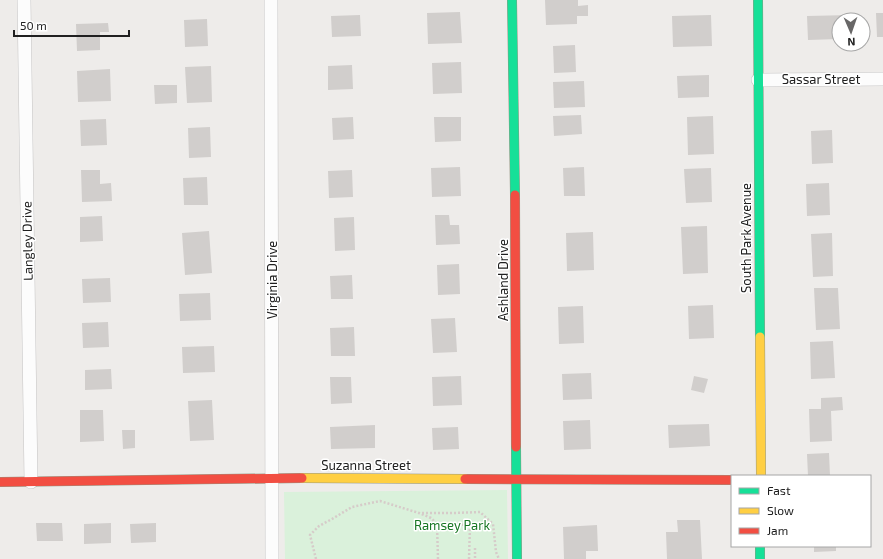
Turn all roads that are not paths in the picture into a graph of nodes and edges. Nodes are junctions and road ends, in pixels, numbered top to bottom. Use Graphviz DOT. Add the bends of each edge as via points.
graph roads {
  1 [pos="24,0"];
  2 [pos="271,0"];
  3 [pos="512,0"];
  4 [pos="758,0"];
  5 [pos="883,79"];
  6 [pos="758,80"];
  7 [pos="761,475"];
  8 [pos="273,478"];
  9 [pos="517,479"];
  10 [pos="731,480"];
  11 [pos="0,482"];
  12 [pos="31,482"];
  13 [pos="760,547"];
  14 [pos="272,559"];
  15 [pos="517,559"];
  16 [pos="760,559"];
  1 -- 12 [label="street, Langley Drive"];
  2 -- 8 [label="street, Virginia Drive"];
  3 -- 9 [label="street, Ashland Drive"];
  4 -- 6 [label="street, South Park Avenue"];
  5 -- 6 [label="street, Sassar Street"];
  6 -- 7 [label="street, South Park Avenue"];
  8 -- 9 [label="street, Suzanna Street"];
  8 -- 12 [label="street, Suzanna Street"];
  8 -- 14 [label="street, Virginia Drive"];
  9 -- 10 [label="street, Suzanna Street"];
  9 -- 15 [label="street, Ashland Drive"];
  11 -- 12 [label="street, Suzanna Street"];
  13 -- 16 [label="street"];
}
